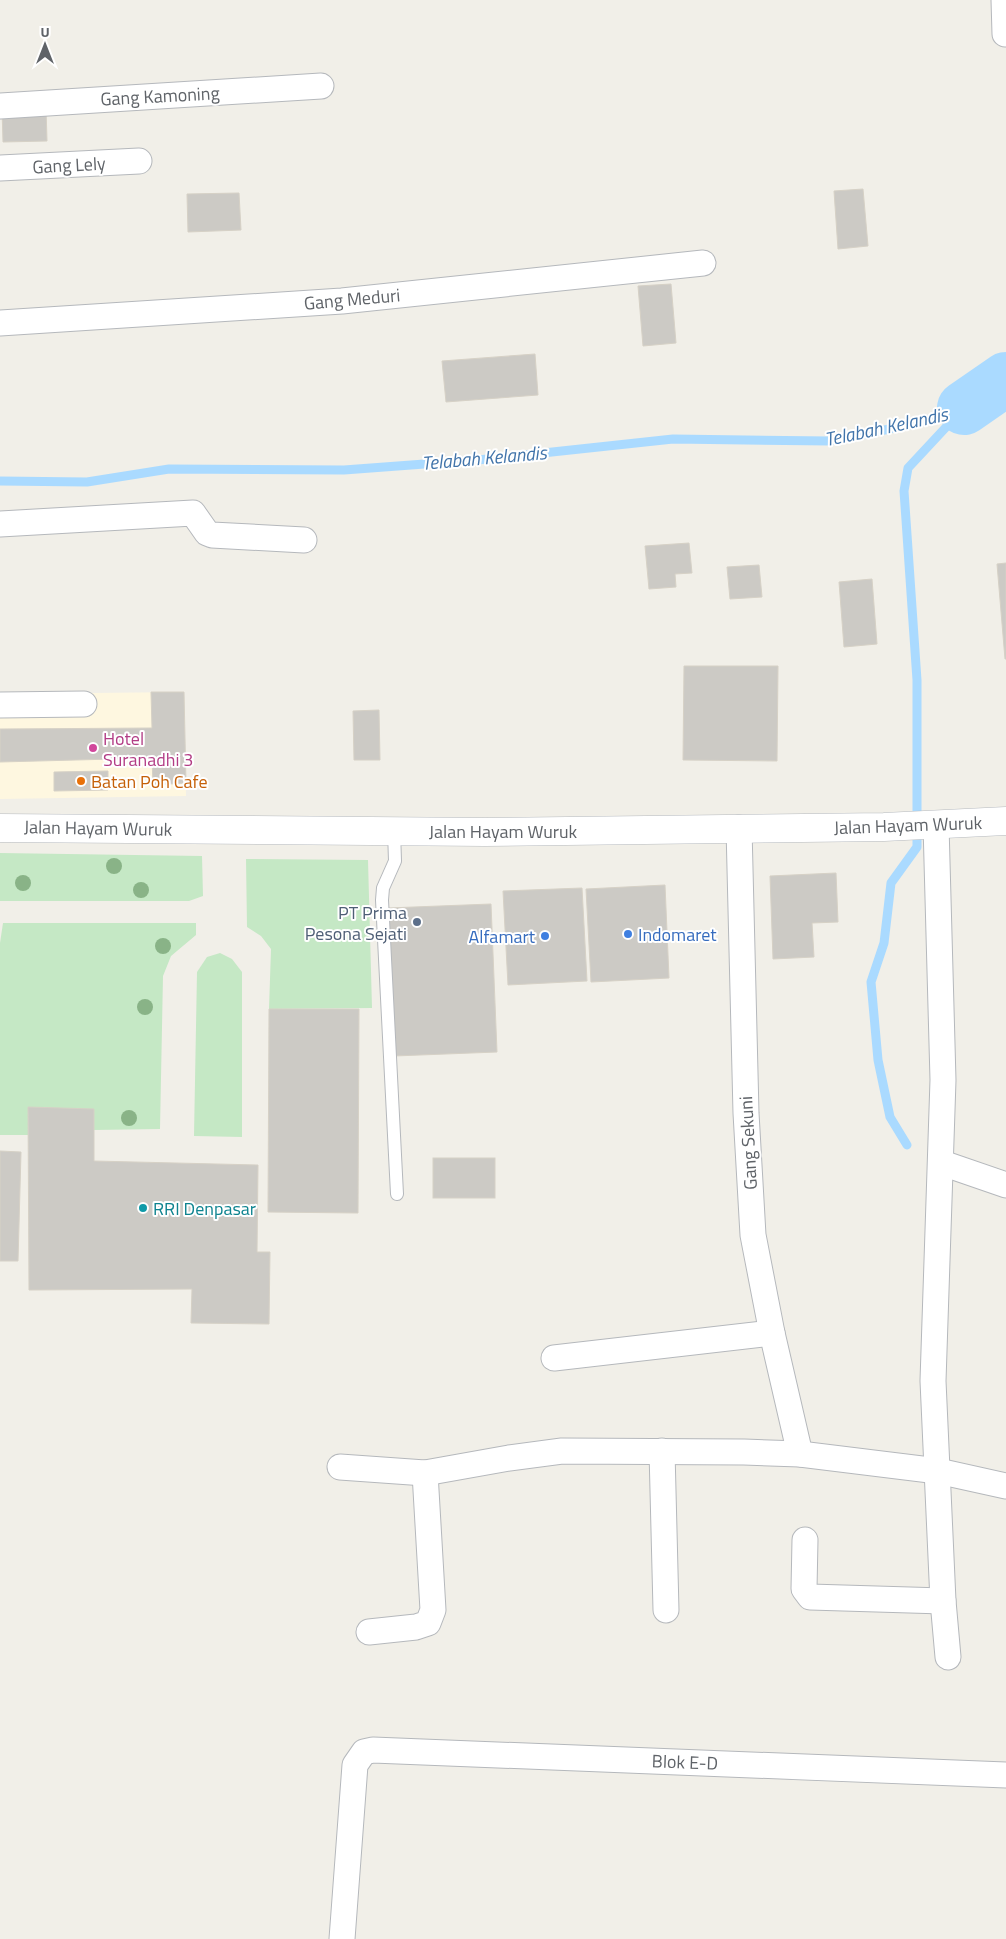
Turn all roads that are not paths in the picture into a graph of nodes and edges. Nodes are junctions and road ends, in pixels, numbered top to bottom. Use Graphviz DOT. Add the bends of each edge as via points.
graph roads {
  1 [pos="1004,0"];
  2 [pos="1005,34"];
  3 [pos="320,86"];
  4 [pos="0,106"];
  5 [pos="139,161"];
  6 [pos="0,168"];
  7 [pos="703,263"];
  8 [pos="0,323"];
  9 [pos="0,524"];
  10 [pos="304,540"];
  11 [pos="0,704"];
  12 [pos="84,704"];
  13 [pos="1006,821"];
  14 [pos="930,826"];
  15 [pos="0,828"];
  16 [pos="739,828"];
  17 [pos="394,831"];
  18 [pos="946,1157"];
  19 [pos="1006,1186"];
  20 [pos="397,1194"];
  21 [pos="772,1333"];
  22 [pos="554,1358"];
  23 [pos="662,1451"];
  24 [pos="800,1454"];
  25 [pos="340,1467"];
  26 [pos="938,1471"];
  27 [pos="425,1473"];
  28 [pos="1006,1486"];
  29 [pos="806,1540"];
  30 [pos="943,1601"];
  31 [pos="666,1610"];
  32 [pos="369,1632"];
  33 [pos="948,1657"];
  34 [pos="1006,1774"];
  35 [pos="342,1939"];
  1 -- 2 [label="street"];
  3 -- 4 [label="street, Gang Kamoning"];
  5 -- 6 [label="street, Gang Lely"];
  7 -- 8 [label="street, Gang Meduri" via="342,301"];
  9 -- 10 [label="street" via="193,513 212,535"];
  11 -- 12 [label="street"];
  13 -- 14 [label="main road, Jalan Hayam Wuruk"];
  14 -- 16 [label="main road, Jalan Hayam Wuruk"];
  14 -- 18 [label="street"];
  15 -- 17 [label="main road, Jalan Hayam Wuruk"];
  16 -- 17 [label="main road, Jalan Hayam Wuruk"];
  16 -- 21 [label="street, Gang Sekuni" via="746,1113 753,1235"];
  17 -- 20 [label="lane" via="395,861 383,888 382,900"];
  18 -- 19 [label="street"];
  18 -- 26 [label="street" via="938,1193 932,1381"];
  21 -- 22 [label="street"];
  21 -- 24 [label="street, Gang Sekuni"];
  23 -- 24 [label="street"];
  23 -- 27 [label="street" via="562,1451"];
  23 -- 31 [label="street"];
  24 -- 26 [label="street"];
  25 -- 27 [label="street"];
  26 -- 28 [label="street"];
  26 -- 30 [label="street"];
  27 -- 32 [label="street" via="433,1610 428,1623"];
  29 -- 30 [label="street" via="804,1589 810,1597"];
  30 -- 33 [label="street"];
  34 -- 35 [label="street, Blok E-D" via="364,1752 355,1765"];
}
